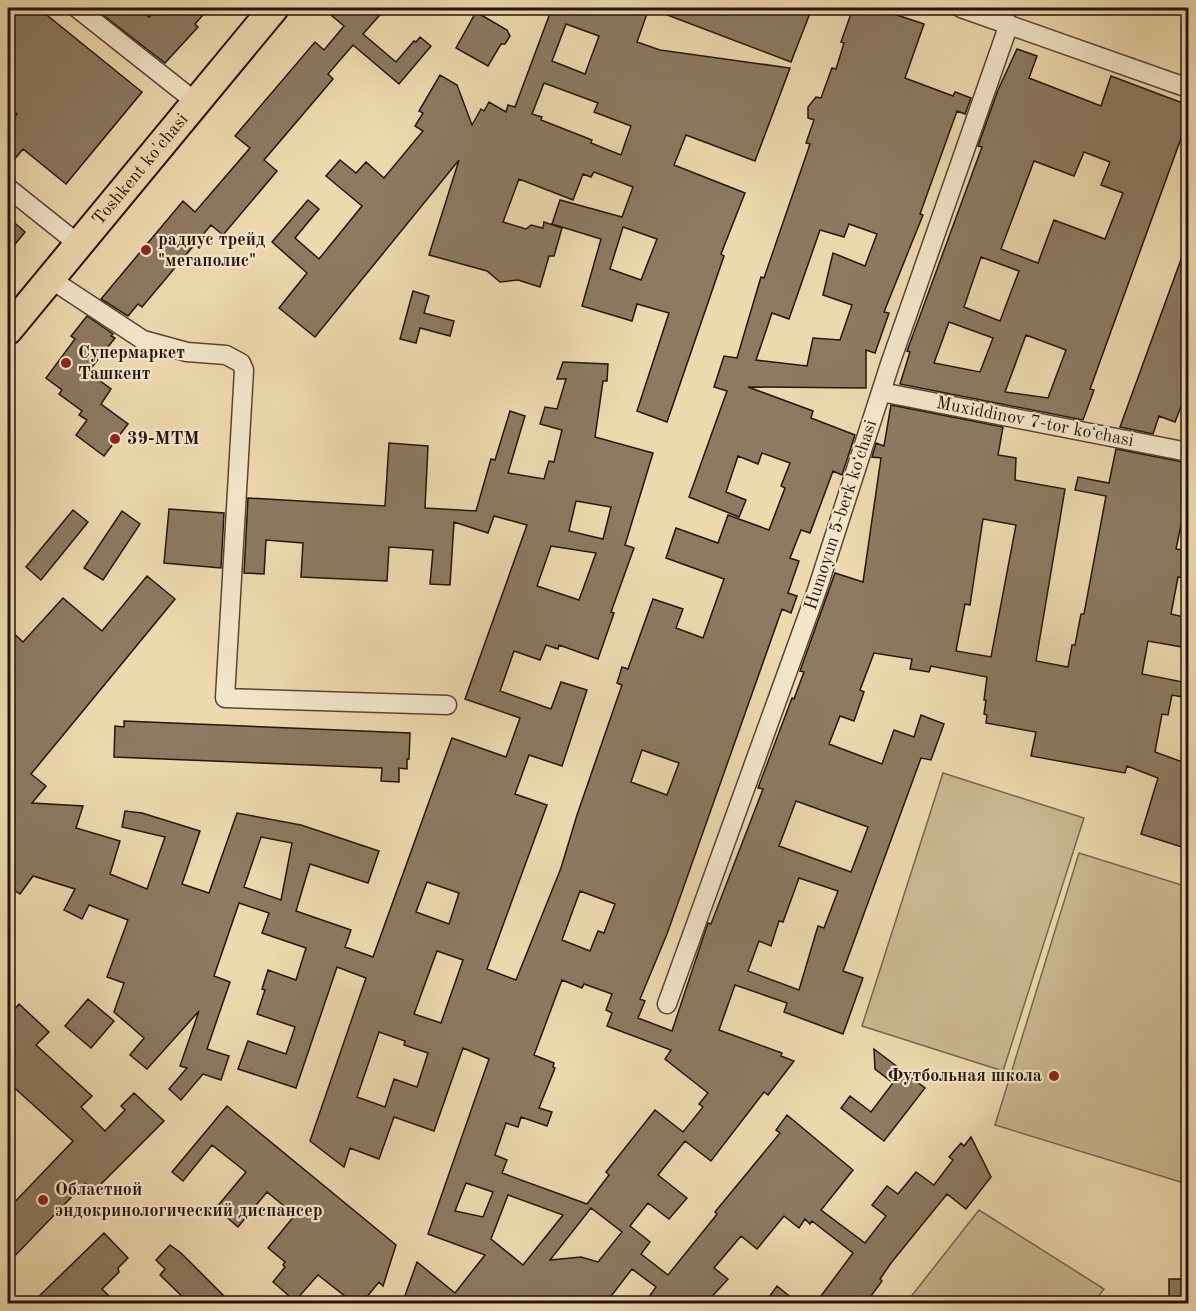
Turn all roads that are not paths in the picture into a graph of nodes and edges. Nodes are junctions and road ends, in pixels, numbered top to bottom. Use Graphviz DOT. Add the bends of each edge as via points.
graph roads {
  1 [pos="77,8"];
  2 [pos="274,8"];
  3 [pos="961,8"];
  4 [pos="1009,24"];
  5 [pos="1188,88"];
  6 [pos="197,103"];
  7 [pos="8,188"];
  8 [pos="77,243"];
  9 [pos="49,278"];
  10 [pos="8,330"];
  11 [pos="881,392"];
  12 [pos="1188,452"];
  13 [pos="447,705"];
  14 [pos="667,1004"];
  1 -- 6 [label="street"];
  2 -- 6 [label="main road, Toshkent ko'chasi"];
  3 -- 4 [label="street"];
  4 -- 5 [label="street"];
  4 -- 11 [label="street, Humoyun 5-berk koʻchasi"];
  6 -- 8 [label="main road, Toshkent ko'chasi"];
  7 -- 8 [label="street"];
  8 -- 9 [label="main road, Toshkent ko'chasi"];
  9 -- 10 [label="main road, Toshkent ko'chasi"];
  9 -- 13 [label="street" via="143,340 187,352 226,355 241,363 225,698"];
  11 -- 12 [label="street, Muxiddinov 7-tor koʻchasi"];
  11 -- 14 [label="street, Humoyun 5-berk koʻchasi" via="817,590"];
}
